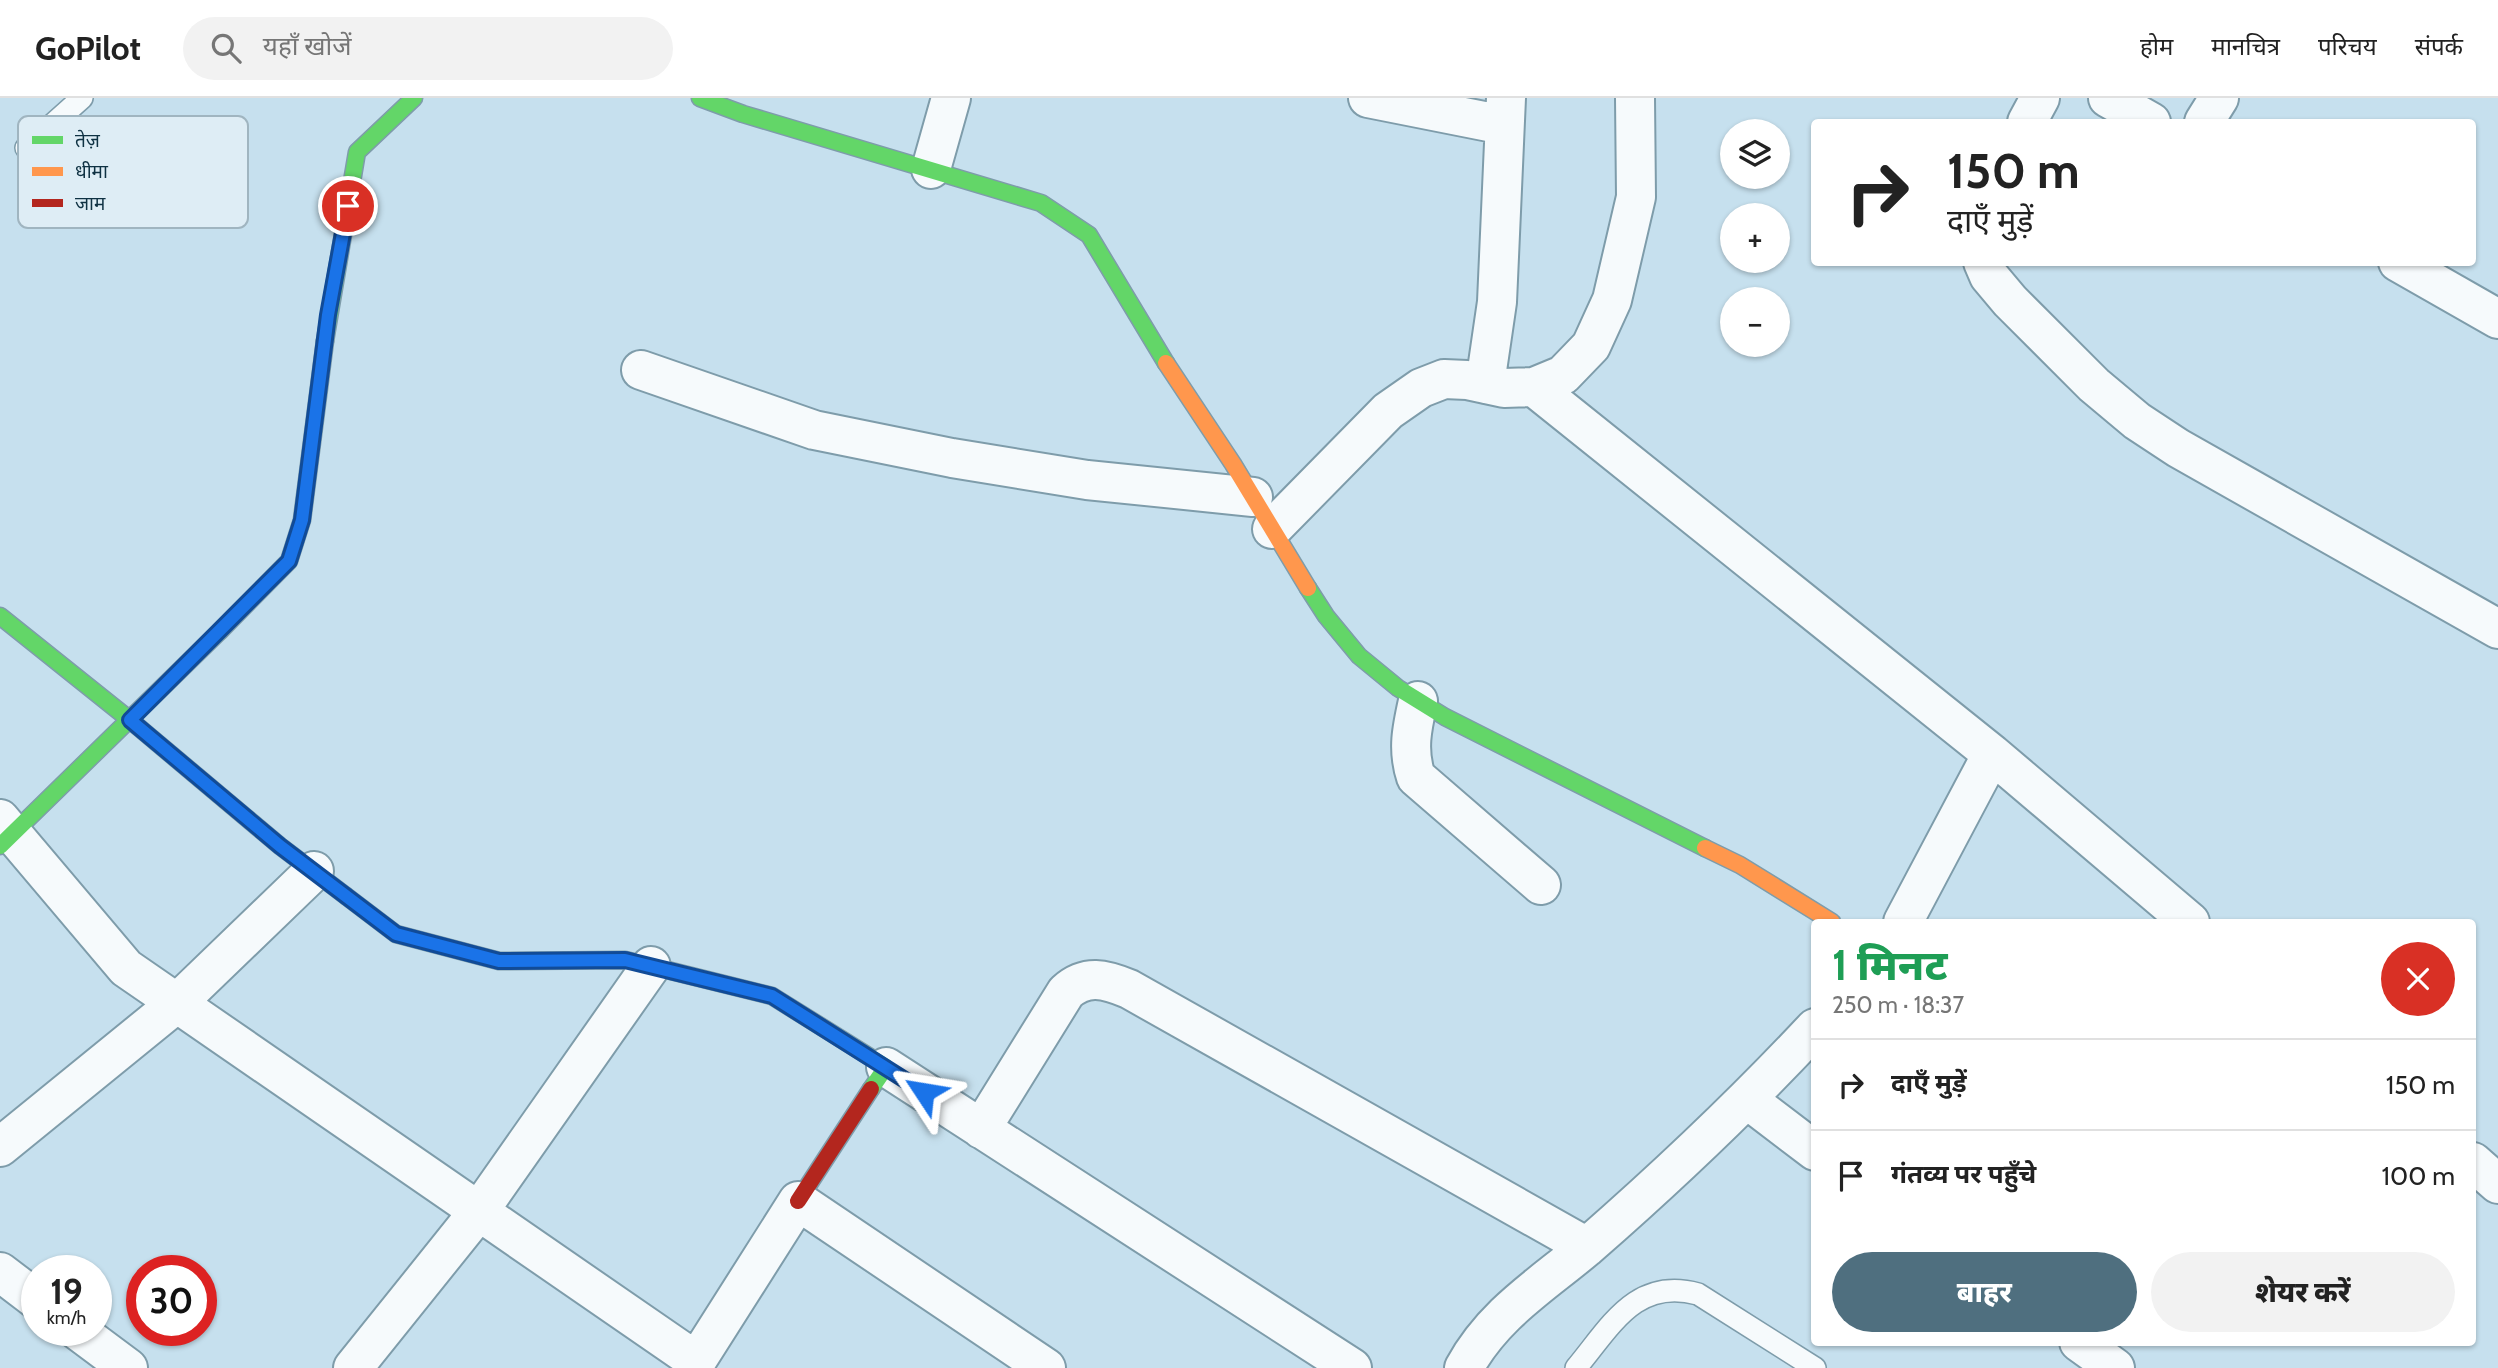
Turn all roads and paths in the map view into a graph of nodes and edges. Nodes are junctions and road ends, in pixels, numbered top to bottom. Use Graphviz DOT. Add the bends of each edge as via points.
graph roads {
  1 [pos="82,98"];
  2 [pos="414,98"];
  3 [pos="700,98"];
  4 [pos="951,98"];
  5 [pos="1368,98"];
  6 [pos="1634,98"];
  7 [pos="2039,98"];
  8 [pos="2108,98"];
  9 [pos="2218,98"];
  10 [pos="1505,111"];
  11 [pos="62,116"];
  12 [pos="2028,119"];
  13 [pos="2146,119"];
  14 [pos="2206,119"];
  15 [pos="931,169"];
  16 [pos="1985,266"];
  17 [pos="2405,266"];
  18 [pos="2498,319"];
  19 [pos="641,370"];
  20 [pos="1485,384"];
  21 [pos="1534,387"];
  22 [pos="1262,513"];
  23 [pos="0,616"];
  24 [pos="2498,629"];
  25 [pos="1418,701"];
  26 [pos="130,720"];
  27 [pos="1992,754"];
  28 [pos="4,833"];
  29 [pos="314,872"];
  30 [pos="1541,886"];
  31 [pos="1827,919"];
  32 [pos="1905,919"];
  33 [pos="2186,919"];
  34 [pos="652,966"];
  35 [pos="177,1003"];
  36 [pos="1811,1032"];
  37 [pos="886,1067"];
  38 [pos="1748,1100"];
  39 [pos="981,1129"];
  40 [pos="0,1147"];
  41 [pos="1811,1148"];
  42 [pos="2476,1165"];
  43 [pos="2498,1184"];
  44 [pos="798,1201"];
  45 [pos="479,1211"];
  46 [pos="1587,1247"];
  47 [pos="0,1272"];
  48 [pos="21,1288"];
  49 [pos="2085,1346"];
  50 [pos="694,1365"];
  51 [pos="353,1368"];
  52 [pos="1046,1368"];
  53 [pos="1352,1368"];
  54 [pos="1464,1368"];
  55 [pos="1576,1368"];
  56 [pos="1815,1368"];
  57 [pos="2115,1368"];
  1 -- 11 [label="lane"];
  2 -- 26 [label="street" via="357,152 328,315 302,520 289,561"];
  3 -- 15 [label="street"];
  4 -- 15 [label="street"];
  5 -- 10 [label="street"];
  6 -- 21 [label="street" via="1636,197 1612,300 1591,346 1563,375"];
  7 -- 12 [label="street"];
  8 -- 13 [label="street"];
  9 -- 14 [label="street"];
  10 -- 20 [label="street" via="1497,302"];
  15 -- 22 [label="street" via="1041,202 1089,236"];
  16 -- 24 [label="street" via="2010,301 2137,421"];
  17 -- 18 [label="street"];
  19 -- 22 [label="street" via="814,430"];
  20 -- 21 [label="street"];
  20 -- 22 [label="street" via="1444,379 1421,388"];
  21 -- 27 [label="street"];
  22 -- 25 [label="street" via="1326,616 1359,656"];
  23 -- 26 [label="street"];
  25 -- 30 [label="street" via="1410,740 1416,777"];
  25 -- 31 [label="street" via="1740,865"];
  26 -- 28 [label="street"];
  26 -- 29 [label="street"];
  27 -- 32 [label="street"];
  27 -- 33 [label="street"];
  28 -- 35 [label="street" via="125,968"];
  29 -- 34 [label="street" via="396,934 499,961 625,960"];
  29 -- 35 [label="street"];
  34 -- 37 [label="street" via="772,996"];
  34 -- 45 [label="street"];
  35 -- 40 [label="street"];
  35 -- 45 [label="street"];
  36 -- 38 [label="street"];
  37 -- 39 [label="street"];
  37 -- 44 [label="street"];
  38 -- 41 [label="street"];
  38 -- 46 [label="street"];
  39 -- 46 [label="street" via="1066,992 1091,978 1110,981"];
  39 -- 53 [label="street"];
  42 -- 43 [label="street"];
  44 -- 50 [label="street"];
  44 -- 52 [label="street"];
  45 -- 50 [label="street"];
  45 -- 51 [label="street"];
  46 -- 54 [label="street" via="1516,1303 1473,1351"];
  47 -- 48 [label="street"];
  49 -- 57 [label="street"];
  55 -- 56 [label="lane" via="1638,1299 1679,1289 1698,1294"];
}
